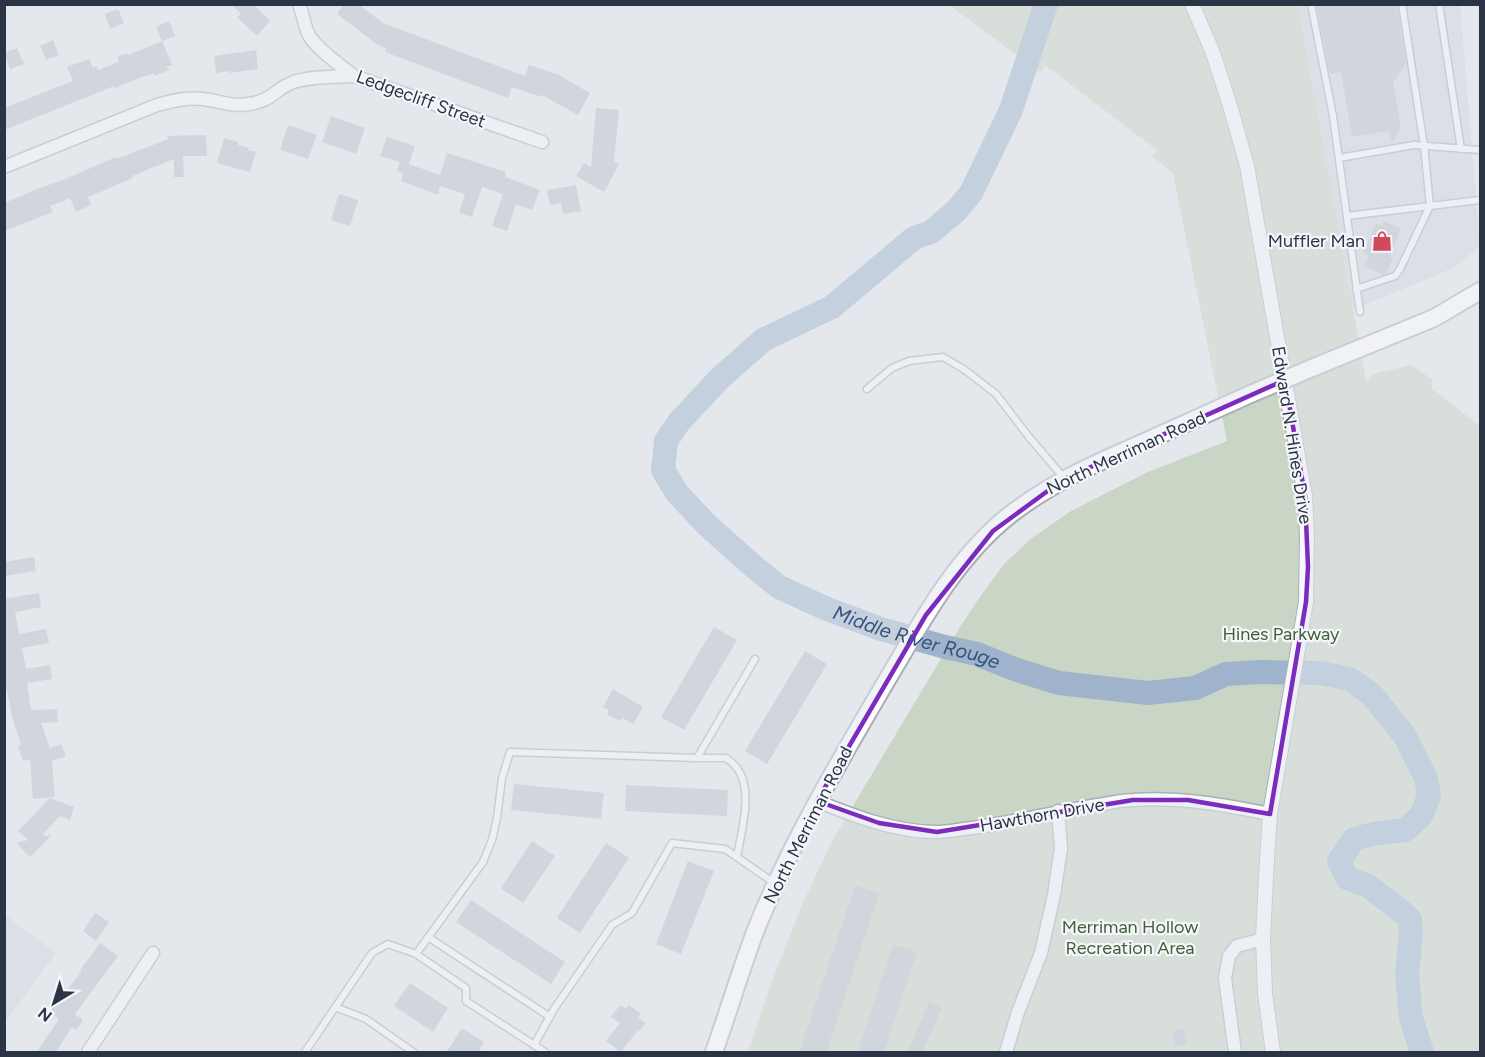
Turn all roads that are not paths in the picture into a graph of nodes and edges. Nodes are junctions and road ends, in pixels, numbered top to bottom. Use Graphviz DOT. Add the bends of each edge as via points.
graph roads {
  1 [pos="299,4"];
  2 [pos="1192,4"];
  3 [pos="1311,4"];
  4 [pos="1402,4"];
  5 [pos="1439,4"];
  6 [pos="354,76"];
  7 [pos="542,142"];
  8 [pos="1424,146"];
  9 [pos="1461,148"];
  10 [pos="1480,150"];
  11 [pos="1339,158"];
  12 [pos="4,166"];
  13 [pos="1480,200"];
  14 [pos="1430,206"];
  15 [pos="1347,216"];
  16 [pos="1356,289"];
  17 [pos="1480,291"];
  18 [pos="1360,312"];
  19 [pos="867,389"];
  20 [pos="1064,479"];
  21 [pos="755,659"];
  22 [pos="697,758"];
  23 [pos="817,801"];
  24 [pos="1058,811"];
  25 [pos="1270,814"];
  26 [pos="737,857"];
  27 [pos="776,884"];
  28 [pos="428,937"];
  29 [pos="1263,939"];
  30 [pos="153,953"];
  31 [pos="416,954"];
  32 [pos="335,1007"];
  33 [pos="549,1017"];
  34 [pos="534,1045"];
  35 [pos="88,1053"];
  36 [pos="305,1053"];
  37 [pos="413,1053"];
  38 [pos="545,1053"];
  39 [pos="714,1053"];
  40 [pos="1006,1053"];
  41 [pos="1235,1053"];
  42 [pos="1273,1053"];
  1 -- 6 [label="street, Ledgecliff Street" via="308,34"];
  2 -- 25 [label="street, Edward N. Hines Drive" via="1216,64 1247,166 1305,496 1306,602"];
  3 -- 11 [label="lane"];
  4 -- 8 [label="lane"];
  5 -- 9 [label="lane"];
  6 -- 7 [label="street, Ledgecliff Street"];
  6 -- 12 [label="street" via="317,77 290,83 270,98 247,105 191,98 176,100"];
  8 -- 9 [label="lane"];
  8 -- 11 [label="lane"];
  8 -- 14 [label="lane"];
  9 -- 10 [label="lane"];
  11 -- 15 [label="lane"];
  13 -- 14 [label="lane"];
  14 -- 15 [label="lane"];
  14 -- 16 [label="lane" via="1395,276"];
  15 -- 16 [label="lane"];
  16 -- 18 [label="lane"];
  17 -- 20 [label="main road, North Merriman Road, bridge" via="1434,318 1253,393"];
  19 -- 20 [label="lane" via="892,368 909,361 943,357 996,394"];
  20 -- 23 [label="main road, North Merriman Road" via="1009,516 954,575 926,615"];
  21 -- 22 [label="lane"];
  22 -- 26 [label="lane" via="726,758 738,769 746,801"];
  22 -- 28 [label="lane" via="510,752 492,840 483,862"];
  23 -- 24 [label="street, Hawthorn Drive" via="879,823 936,832 995,825"];
  23 -- 27 [label="main road, North Merriman Road"];
  24 -- 25 [label="street, Hawthorn Drive" via="1133,800 1188,800"];
  24 -- 40 [label="street" via="1061,848 1054,895 1041,953"];
  25 -- 29 [label="street, Edward N. Hines Drive"];
  26 -- 27 [label="lane"];
  26 -- 33 [label="lane" via="725,849 672,843 632,913 612,926"];
  27 -- 39 [label="main road, North Merriman Road"];
  28 -- 31 [label="lane"];
  28 -- 33 [label="lane"];
  29 -- 41 [label="street" via="1237,946 1229,956 1225,978"];
  29 -- 42 [label="street, Edward N. Hines Drive"];
  30 -- 35 [label="street"];
  31 -- 32 [label="lane" via="388,945 372,952"];
  31 -- 34 [label="lane" via="466,988 466,1001"];
  32 -- 36 [label="lane"];
  32 -- 37 [label="lane" via="366,1019"];
  33 -- 34 [label="lane"];
  34 -- 38 [label="lane"];
}
